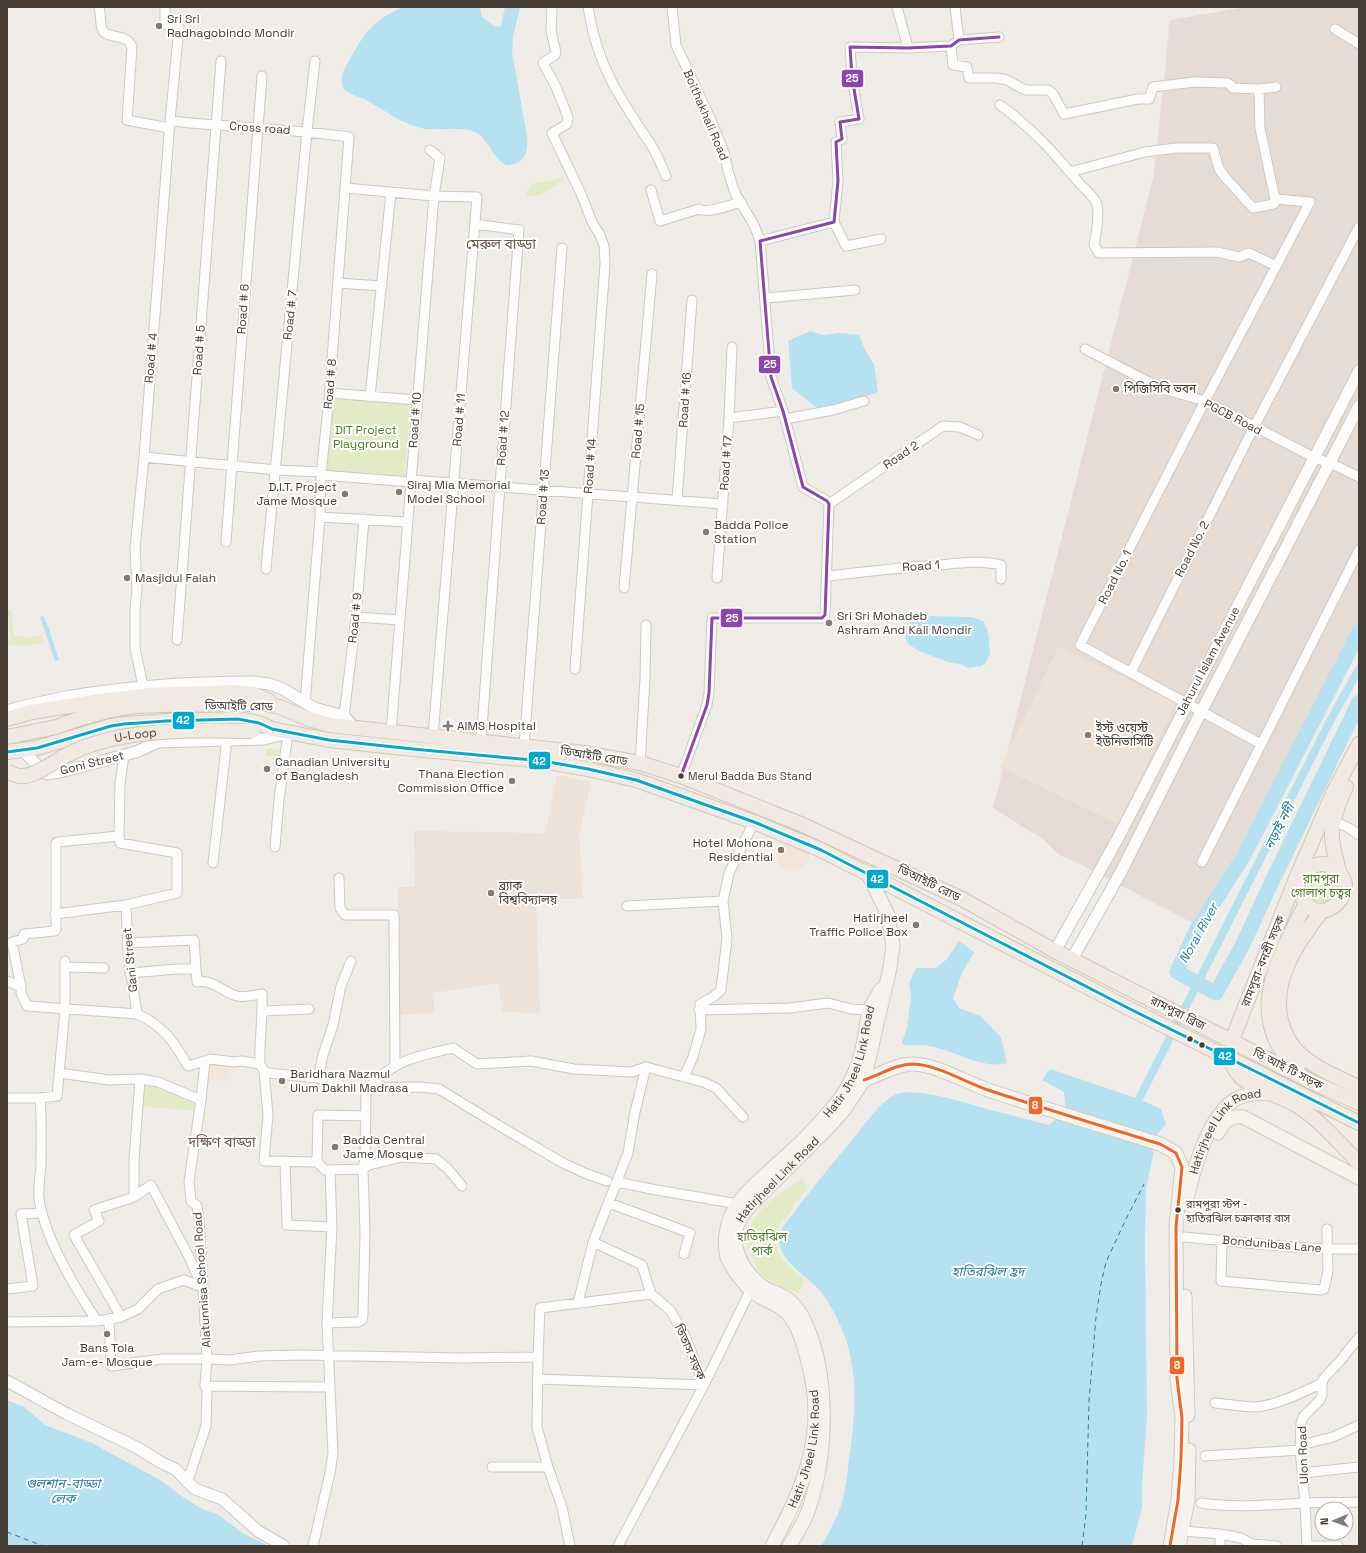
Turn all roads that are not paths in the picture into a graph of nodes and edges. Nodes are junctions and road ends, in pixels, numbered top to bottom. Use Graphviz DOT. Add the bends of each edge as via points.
graph roads {
  1 [pos="100,7"];
  2 [pos="165,7"];
  3 [pos="552,7"];
  4 [pos="588,7"];
  5 [pos="672,7"];
  6 [pos="897,7"];
  7 [pos="955,7"];
  8 [pos="1334,29"];
  9 [pos="999,37"];
  10 [pos="955,43"];
  11 [pos="1359,44"];
  12 [pos="908,48"];
  13 [pos="221,61"];
  14 [pos="315,61"];
  15 [pos="262,76"];
  16 [pos="1276,87"];
  17 [pos="1259,89"];
  18 [pos="1000,105"];
  19 [pos="170,124"];
  20 [pos="216,126"];
  21 [pos="257,128"];
  22 [pos="307,131"];
  23 [pos="349,137"];
  24 [pos="430,150"];
  25 [pos="1070,172"];
  26 [pos="666,176"];
  27 [pos="346,188"];
  28 [pos="651,190"];
  29 [pos="391,192"];
  30 [pos="434,196"];
  31 [pos="1275,199"];
  32 [pos="741,202"];
  33 [pos="834,222"];
  34 [pos="475,224"];
  35 [pos="1359,227"];
  36 [pos="881,239"];
  37 [pos="760,241"];
  38 [pos="562,248"];
  39 [pos="1276,266"];
  40 [pos="652,274"];
  41 [pos="338,283"];
  42 [pos="382,286"];
  43 [pos="855,290"];
  44 [pos="766,298"];
  45 [pos="692,300"];
  46 [pos="732,347"];
  47 [pos="1085,349"];
  48 [pos="1359,371"];
  49 [pos="329,393"];
  50 [pos="370,397"];
  51 [pos="417,400"];
  52 [pos="864,401"];
  53 [pos="1205,401"];
  54 [pos="1359,406"];
  55 [pos="784,415"];
  56 [pos="729,418"];
  57 [pos="1254,427"];
  58 [pos="978,435"];
  59 [pos="144,456"];
  60 [pos="1315,458"];
  61 [pos="191,461"];
  62 [pos="1330,463"];
  63 [pos="232,465"];
  64 [pos="276,470"];
  65 [pos="321,473"];
  66 [pos="1359,477"];
  67 [pos="411,481"];
  68 [pos="454,484"];
  69 [pos="500,487"];
  70 [pos="544,490"];
  71 [pos="588,494"];
  72 [pos="632,497"];
  73 [pos="677,500"];
  74 [pos="723,504"];
  75 [pos="829,504"];
  76 [pos="320,516"];
  77 [pos="364,519"];
  78 [pos="407,522"];
  79 [pos="226,542"];
  80 [pos="1359,550"];
  81 [pos="266,569"];
  82 [pos="827,576"];
  83 [pos="717,578"];
  84 [pos="1001,579"];
  85 [pos="624,588"];
  86 [pos="356,617"];
  87 [pos="400,620"];
  88 [pos="646,625"];
  89 [pos="177,640"];
  90 [pos="575,669"];
  91 [pos="1131,672"];
  92 [pos="143,686"];
  93 [pos="305,703"];
  94 [pos="1186,703"];
  95 [pos="280,707"];
  96 [pos="7,711"];
  97 [pos="1201,712"];
  98 [pos="344,716"];
  99 [pos="7,719"];
  100 [pos="354,728"];
  101 [pos="272,729"];
  102 [pos="391,732"];
  103 [pos="288,733"];
  104 [pos="433,736"];
  105 [pos="7,737"];
  106 [pos="227,739"];
  107 [pos="481,741"];
  108 [pos="1261,744"];
  109 [pos="1359,744"];
  110 [pos="524,746"];
  111 [pos="23,750"];
  112 [pos="7,752"];
  113 [pos="124,755"];
  114 [pos="1160,755"];
  115 [pos="1359,761"];
  116 [pos="1176,762"];
  117 [pos="640,763"];
  118 [pos="7,771"];
  119 [pos="681,776"];
  120 [pos="1334,821"];
  121 [pos="754,822"];
  122 [pos="1359,835"];
  123 [pos="118,836"];
  124 [pos="1118,838"];
  125 [pos="1134,845"];
  126 [pos="275,847"];
  127 [pos="214,862"];
  128 [pos="1202,862"];
  129 [pos="1104,863"];
  130 [pos="1338,871"];
  131 [pos="867,872"];
  132 [pos="1121,872"];
  133 [pos="1297,876"];
  134 [pos="339,878"];
  135 [pos="723,901"];
  136 [pos="1306,903"];
  137 [pos="126,905"];
  138 [pos="627,906"];
  139 [pos="1322,911"];
  140 [pos="55,914"];
  141 [pos="1068,928"];
  142 [pos="1084,937"];
  143 [pos="127,943"];
  144 [pos="1055,951"];
  145 [pos="1072,959"];
  146 [pos="351,960"];
  147 [pos="104,968"];
  148 [pos="196,969"];
  149 [pos="130,973"];
  150 [pos="887,979"];
  151 [pos="7,981"];
  152 [pos="21,987"];
  153 [pos="1138,992"];
  154 [pos="65,1009"];
  155 [pos="309,1009"];
  156 [pos="263,1010"];
  157 [pos="699,1010"];
  158 [pos="870,1010"];
  159 [pos="137,1014"];
  160 [pos="1218,1033"];
  161 [pos="1232,1040"];
  162 [pos="1230,1060"];
  163 [pos="206,1061"];
  164 [pos="395,1066"];
  165 [pos="646,1067"];
  166 [pos="262,1068"];
  167 [pos="60,1073"];
  168 [pos="684,1077"];
  169 [pos="318,1078"];
  170 [pos="140,1079"];
  171 [pos="864,1080"];
  172 [pos="1314,1083"];
  173 [pos="339,1084"];
  174 [pos="369,1088"];
  175 [pos="1359,1088"];
  176 [pos="1275,1095"];
  177 [pos="7,1098"];
  178 [pos="40,1098"];
  179 [pos="201,1100"];
  180 [pos="1359,1103"];
  181 [pos="366,1116"];
  182 [pos="743,1117"];
  183 [pos="1359,1123"];
  184 [pos="285,1161"];
  185 [pos="317,1162"];
  186 [pos="1359,1163"];
  187 [pos="1195,1167"];
  188 [pos="363,1169"];
  189 [pos="330,1170"];
  190 [pos="1359,1178"];
  191 [pos="607,1181"];
  192 [pos="618,1182"];
  193 [pos="462,1186"];
  194 [pos="1180,1193"];
  195 [pos="134,1197"];
  196 [pos="609,1203"];
  197 [pos="738,1204"];
  198 [pos="42,1213"];
  199 [pos="332,1227"];
  200 [pos="1327,1229"];
  201 [pos="1184,1237"];
  202 [pos="1222,1239"];
  203 [pos="593,1242"];
  204 [pos="1359,1249"];
  205 [pos="1328,1250"];
  206 [pos="684,1254"];
  207 [pos="202,1287"];
  208 [pos="7,1289"];
  209 [pos="751,1289"];
  210 [pos="651,1294"];
  211 [pos="578,1303"];
  212 [pos="121,1318"];
  213 [pos="109,1320"];
  214 [pos="97,1321"];
  215 [pos="7,1322"];
  216 [pos="327,1323"];
  217 [pos="1359,1337"];
  218 [pos="328,1356"];
  219 [pos="538,1357"];
  220 [pos="207,1359"];
  221 [pos="538,1379"];
  222 [pos="7,1381"];
  223 [pos="1322,1383"];
  224 [pos="704,1385"];
  225 [pos="205,1386"];
  226 [pos="329,1387"];
  227 [pos="1215,1403"];
  228 [pos="1359,1425"];
  229 [pos="1301,1448"];
  230 [pos="1205,1456"];
  231 [pos="819,1462"];
  232 [pos="492,1466"];
  233 [pos="548,1467"];
  234 [pos="1359,1467"];
  235 [pos="1302,1473"];
  236 [pos="187,1483"];
  237 [pos="1359,1502"];
  238 [pos="1201,1503"];
  239 [pos="1305,1503"];
  240 [pos="1174,1531"];
  241 [pos="1220,1534"];
  242 [pos="284,1546"];
  243 [pos="313,1546"];
  244 [pos="570,1546"];
  245 [pos="618,1546"];
  246 [pos="772,1546"];
  247 [pos="777,1546"];
  248 [pos="789,1546"];
  249 [pos="1162,1546"];
  250 [pos="1170,1546"];
  251 [pos="1179,1546"];
  252 [pos="1220,1546"];
  253 [pos="1277,1546"];
  254 [pos="1307,1546"];
  255 [pos="1338,1546"];
  1 -- 19 [label="street, Cross road" via="102,30 105,34 126,39 132,47 127,120"];
  2 -- 19 [label="street, Road # 4" via="165,24 180,28"];
  3 -- 71 [label="street, Road # 14" via="551,31 556,52 543,63 556,87 569,122 552,133 604,246 605,264"];
  4 -- 26 [label="street" via="592,31 611,80 654,150"];
  5 -- 32 [label="street, Boithakhali Road" via="676,45 711,120 724,152 735,193"];
  6 -- 12 [label="street"];
  7 -- 10 [label="street"];
  8 -- 11 [label="street"];
  9 -- 10 [label="street"];
  10 -- 12 [label="street"];
  10 -- 17 [label="street" via="953,66 967,67 969,78 997,78 1007,80 1025,90 1048,90 1064,114 1149,99 1153,87 1160,86 1201,82 1228,83 1233,88"];
  12 -- 33 [label="street" via="850,47 859,118 840,122 842,139 836,142 838,181"];
  13 -- 20 [label="street, Road # 5"];
  14 -- 22 [label="street, Road # 7"];
  15 -- 21 [label="street, Road # 6"];
  16 -- 17 [label="street"];
  17 -- 31 [label="street" via="1260,128"];
  18 -- 25 [label="street" via="1019,119"];
  19 -- 20 [label="street, Cross road"];
  19 -- 59 [label="street, Road # 4"];
  20 -- 21 [label="street, Cross road"];
  20 -- 61 [label="street, Road # 5"];
  21 -- 22 [label="street, Cross road"];
  21 -- 63 [label="street, Road # 6"];
  22 -- 23 [label="street, Cross road"];
  22 -- 64 [label="street, Road # 7"];
  23 -- 27 [label="street, Road # 8"];
  24 -- 30 [label="street" via="440,158"];
  25 -- 31 [label="street" via="1145,152 1176,148 1213,148 1224,177 1253,208 1274,204"];
  25 -- 39 [label="street" via="1096,203 1094,245 1099,253 1217,252 1239,257 1249,253"];
  27 -- 29 [label="street"];
  27 -- 41 [label="street, Road # 8"];
  28 -- 32 [label="street" via="660,221 699,209 710,210"];
  29 -- 30 [label="street"];
  29 -- 42 [label="street"];
  30 -- 34 [label="street, Road # 11" via="478,197"];
  30 -- 51 [label="street, Road # 10"];
  31 -- 39 [label="street" via="1310,202"];
  32 -- 37 [label="street, Boithakhali Road"];
  33 -- 36 [label="street" via="846,246"];
  33 -- 37 [label="street"];
  34 -- 68 [label="street, Road # 11"];
  34 -- 69 [label="street, Road # 12" via="519,230"];
  35 -- 57 [label="street, Road No. 2"];
  37 -- 44 [label="street, Boithakhali Road"];
  38 -- 70 [label="street, Road # 13"];
  39 -- 53 [label="street"];
  40 -- 72 [label="street, Road # 15"];
  41 -- 42 [label="street"];
  41 -- 49 [label="street, Road # 8"];
  42 -- 50 [label="street"];
  43 -- 44 [label="street"];
  44 -- 55 [label="street, Boithakhali Road" via="771,377"];
  45 -- 73 [label="street, Road # 16"];
  46 -- 56 [label="street, Road # 17"];
  47 -- 53 [label="street, PGCB Road" via="1162,389"];
  48 -- 60 [label="street, Jahurul Islam Avenue"];
  49 -- 50 [label="street"];
  49 -- 65 [label="street, Road # 8"];
  50 -- 51 [label="street"];
  51 -- 67 [label="street, Road # 10"];
  52 -- 55 [label="street" via="833,410"];
  53 -- 57 [label="street, PGCB Road"];
  53 -- 91 [label="street, Road No. 1" via="1080,645"];
  54 -- 62 [label="street, Jahurul Islam Avenue"];
  55 -- 56 [label="street"];
  55 -- 75 [label="street, Boithakhali Road" via="803,487"];
  56 -- 74 [label="street, Road # 17"];
  57 -- 60 [label="street, PGCB Road"];
  57 -- 91 [label="street, Road No. 2"];
  58 -- 75 [label="street, Road 2" via="960,427 943,426"];
  59 -- 61 [label="street"];
  59 -- 92 [label="street, Road # 4" via="135,549 135,648"];
  60 -- 62 [label="street, PGCB Road"];
  60 -- 94 [label="street, Jahurul Islam Avenue"];
  61 -- 63 [label="street"];
  61 -- 89 [label="street, Road # 5"];
  62 -- 66 [label="street, PGCB Road"];
  62 -- 97 [label="street, Jahurul Islam Avenue"];
  63 -- 64 [label="street"];
  63 -- 79 [label="street, Road # 6"];
  64 -- 65 [label="street"];
  64 -- 81 [label="street, Road # 7"];
  65 -- 67 [label="street"];
  65 -- 76 [label="street, Road # 8"];
  67 -- 68 [label="street"];
  67 -- 78 [label="street, Road # 10"];
  68 -- 69 [label="street"];
  68 -- 104 [label="street, Road # 11"];
  69 -- 70 [label="street"];
  69 -- 107 [label="street, Road # 12"];
  70 -- 71 [label="street"];
  70 -- 110 [label="street, Road # 13"];
  71 -- 72 [label="street"];
  71 -- 90 [label="street, Road # 14"];
  72 -- 73 [label="street"];
  72 -- 85 [label="street, Road # 15"];
  73 -- 74 [label="street"];
  74 -- 83 [label="street, Road # 17"];
  75 -- 82 [label="street"];
  76 -- 77 [label="street"];
  76 -- 93 [label="street, Road # 8"];
  77 -- 78 [label="street"];
  77 -- 86 [label="street, Road # 9"];
  78 -- 87 [label="street, Road # 10"];
  80 -- 108 [label="street"];
  82 -- 84 [label="street, Road 1" via="905,567 988,563 1001,565"];
  82 -- 119 [label="street" via="824,618 712,618 707,705"];
  86 -- 87 [label="street"];
  86 -- 98 [label="street, Road # 9"];
  87 -- 102 [label="street, Road # 10"];
  88 -- 117 [label="street"];
  91 -- 94 [label="street, Road No. 1"];
  92 -- 93 [label="street" via="256,682 283,689"];
  92 -- 96 [label="street" via="35,703"];
  93 -- 98 [label="street"];
  94 -- 97 [label="street, Road No. 1"];
  94 -- 114 [label="street, Jahurul Islam Avenue"];
  95 -- 99 [label="main road" via="247,692 200,693 100,701 32,712"];
  95 -- 100 [label="main road, ডিআইটি রোড" via="318,722"];
  95 -- 105 [label="main road, ডিআইটি রোড" via="250,703 136,706 92,714 56,727"];
  97 -- 108 [label="street, Road No. 1"];
  97 -- 116 [label="street, Jahurul Islam Avenue"];
  98 -- 100 [label="street"];
  100 -- 102 [label="main road, ডিআইটি রোড"];
  101 -- 103 [label="main road, ডিআইটি রোড"];
  101 -- 111 [label="main road, ডিআইটি রোড" via="238,719 136,722 111,726"];
  101 -- 118 [label="main road, U-Loop, bridge" via="171,732 121,737 78,750 24,776 16,776"];
  102 -- 104 [label="main road, ডিআইটি রোড"];
  103 -- 106 [label="street, Goni Street" via="264,739"];
  103 -- 121 [label="main road, ডিআইটি রোড" via="371,745 543,761 588,769 636,780"];
  103 -- 126 [label="street"];
  104 -- 107 [label="main road, ডিআইটি রোড"];
  106 -- 113 [label="street, Goni Street" via="158,742"];
  106 -- 127 [label="street"];
  107 -- 110 [label="main road, ডিআইটি রোড"];
  108 -- 128 [label="street"];
  109 -- 133 [label="main road, রামপুরা-বনশ্রী সড়ক" via="1334,791"];
  110 -- 117 [label="main road, ডিআইটি রোড"];
  111 -- 112 [label="main road, ডিআইটি রোড"];
  111 -- 113 [label="street, Goni Street" via="47,774"];
  113 -- 123 [label="street"];
  114 -- 116 [label="street"];
  114 -- 124 [label="street, Jahurul Islam Avenue"];
  115 -- 120 [label="main road" via="1342,796"];
  116 -- 125 [label="street, Jahurul Islam Avenue"];
  117 -- 119 [label="main road, ডিআইটি রোড"];
  119 -- 144 [label="main road, ডিআইটি রোড" via="849,845 962,899"];
  120 -- 122 [label="street"];
  120 -- 130 [label="main road" via="1332,843"];
  121 -- 131 [label="main road, ডিআইটি রোড"];
  121 -- 135 [label="street" via="729,872"];
  123 -- 137 [label="street" via="120,843 177,853 177,893"];
  123 -- 140 [label="street" via="56,843"];
  124 -- 125 [label="street"];
  124 -- 129 [label="street, Jahurul Islam Avenue"];
  125 -- 132 [label="street, Jahurul Islam Avenue"];
  129 -- 132 [label="street"];
  129 -- 141 [label="street, Jahurul Islam Avenue"];
  130 -- 133 [label="main road" via="1323,864"];
  130 -- 139 [label="main road" via="1345,884 1345,892 1339,903"];
  131 -- 150 [label="main road, Hatirjheel Link Road" via="885,906 891,925 893,946"];
  131 -- 162 [label="main road, ডি আই টি সড়ক"];
  132 -- 142 [label="street, Jahurul Islam Avenue"];
  133 -- 136 [label="main road"];
  133 -- 161 [label="main road, রামপুরা-বনশ্রী সড়ক"];
  134 -- 164 [label="street" via="340,908 345,915 394,915"];
  135 -- 138 [label="street"];
  135 -- 157 [label="street" via="727,938 721,990 700,1004"];
  136 -- 139 [label="main road"];
  136 -- 172 [label="main road, রামপুরা-বনশ্রী সড়ক" via="1287,940 1273,977 1268,1014 1276,1043 1301,1073"];
  137 -- 140 [label="street"];
  137 -- 143 [label="street, Gani Street"];
  139 -- 175 [label="main road" via="1303,936 1284,972 1278,1006 1280,1018 1288,1040 1297,1052"];
  140 -- 152 [label="street" via="55,931 24,934 23,939 12,942"];
  141 -- 142 [label="street"];
  141 -- 144 [label="street, Jahurul Islam Avenue"];
  142 -- 145 [label="street, Jahurul Islam Avenue"];
  143 -- 148 [label="street" via="194,940"];
  143 -- 149 [label="street, Gani Street"];
  144 -- 145 [label="main road, ডিআইটি রোড"];
  145 -- 153 [label="main road, ডিআইটি রোড"];
  146 -- 169 [label="street" via="341,986"];
  147 -- 154 [label="street" via="65,964"];
  148 -- 149 [label="street"];
  148 -- 156 [label="street" via="197,982 204,980 238,996 262,994"];
  149 -- 159 [label="street, Gani Street"];
  150 -- 158 [label="main road, Hatir Jheel Link Road"];
  150 -- 171 [label="main road, Hatirjheel Link Road"];
  151 -- 152 [label="street"];
  152 -- 154 [label="street" via="27,1006"];
  153 -- 160 [label="main road, রামপুরা ব্রিজ"];
  154 -- 159 [label="street"];
  154 -- 167 [label="street"];
  155 -- 156 [label="street"];
  156 -- 166 [label="street" via="259,1044"];
  157 -- 158 [label="street" via="790,1008 828,1003 851,1009"];
  157 -- 168 [label="street" via="701,1029"];
  158 -- 197 [label="main road, Hatir Jheel Link Road" via="857,1065 842,1095"];
  159 -- 163 [label="street" via="150,1019 164,1030 188,1066"];
  160 -- 161 [label="main road, ডি আই টি সড়ক"];
  161 -- 172 [label="main road, ডি আই টি সড়ক"];
  162 -- 176 [label="main road" via="1239,1075 1248,1082"];
  162 -- 183 [label="main road, ডি আই টি সড়ক"];
  163 -- 166 [label="street" via="242,1060"];
  163 -- 179 [label="street, Alatunnisa School Road"];
  164 -- 165 [label="street" via="405,1060 453,1048 477,1064 531,1062 574,1069 632,1072"];
  164 -- 174 [label="street"];
  165 -- 168 [label="street"];
  165 -- 192 [label="street" via="628,1153"];
  166 -- 169 [label="street" via="268,1073"];
  166 -- 184 [label="street" via="268,1115 264,1161"];
  167 -- 170 [label="street" via="109,1080"];
  167 -- 178 [label="street" via="58,1096"];
  168 -- 182 [label="street" via="716,1088"];
  169 -- 173 [label="street"];
  170 -- 179 [label="street" via="158,1082"];
  170 -- 195 [label="street"];
  171 -- 194 [label="main road" via="892,1068 911,1064 921,1065 1041,1108 1160,1144 1176,1153 1182,1166"];
  171 -- 231 [label="main road, Hatirjheel Link Road" via="844,1110 826,1130 748,1208 739,1222 736,1236 737,1251 748,1272 764,1287 783,1295 788,1300 801,1315 809,1333 820,1368 824,1404"];
  172 -- 180 [label="main road, ডি আই টি সড়ক"];
  174 -- 181 [label="street" via="366,1092"];
  174 -- 191 [label="street" via="439,1089 563,1163"];
  176 -- 186 [label="main road" via="1298,1106 1320,1123"];
  176 -- 187 [label="main road, Hatirjheel Link Road" via="1250,1094 1228,1105 1204,1144"];
  177 -- 178 [label="street"];
  178 -- 198 [label="street" via="42,1123 39,1198"];
  179 -- 207 [label="street, Alatunnisa School Road" via="189,1181 191,1200 197,1206 199,1218"];
  181 -- 185 [label="street" via="318,1115"];
  181 -- 188 [label="street"];
  184 -- 185 [label="street"];
  184 -- 199 [label="street" via="287,1225"];
  185 -- 189 [label="street" via="325,1170"];
  187 -- 190 [label="main road" via="1224,1122 1237,1116 1251,1120"];
  187 -- 194 [label="main road"];
  187 -- 201 [label="main road, Hatirjheel Link Road" via="1186,1202"];
  188 -- 189 [label="street"];
  188 -- 193 [label="street" via="369,1165 402,1157 436,1159"];
  188 -- 216 [label="street" via="365,1234 362,1320"];
  189 -- 199 [label="street"];
  192 -- 196 [label="street"];
  192 -- 197 [label="street"];
  194 -- 240 [label="main road" via="1176,1227 1177,1379 1180,1406 1176,1418 1172,1483"];
  195 -- 207 [label="street" via="151,1185"];
  195 -- 212 [label="street" via="94,1210 99,1221 74,1235"];
  196 -- 203 [label="street"];
  196 -- 206 [label="street" via="690,1233"];
  197 -- 209 [label="main road, Hatir Jheel Link Road" via="728,1223 726,1251 733,1267"];
  198 -- 208 [label="street" via="21,1214 33,1286"];
  198 -- 214 [label="street" via="52,1242"];
  199 -- 216 [label="street"];
  200 -- 205 [label="street"];
  201 -- 202 [label="street, Bondunibas Lane"];
  201 -- 240 [label="main road, Hatirjheel Link Road" via="1190,1470 1188,1499"];
  202 -- 205 [label="street, Bondunibas Lane"];
  202 -- 205 [label="street" via="1221,1281 1321,1290 1324,1289 1328,1270"];
  203 -- 210 [label="street" via="642,1265"];
  203 -- 211 [label="street"];
  204 -- 205 [label="street, Bondunibas Lane"];
  207 -- 212 [label="street" via="184,1280 158,1289 138,1309"];
  207 -- 220 [label="street, Alatunnisa School Road"];
  209 -- 224 [label="street"];
  209 -- 246 [label="main road, Hatir Jheel Link Road" via="758,1296 778,1305 792,1320 806,1354 814,1394 814,1425 809,1464 793,1506"];
  210 -- 211 [label="street"];
  210 -- 224 [label="street, তিতাস সড়ক" via="670,1310 685,1336"];
  211 -- 219 [label="street" via="540,1308"];
  212 -- 213 [label="street"];
  213 -- 214 [label="street"];
  213 -- 220 [label="street" via="112,1366 162,1359"];
  214 -- 215 [label="street"];
  216 -- 218 [label="street"];
  217 -- 223 [label="street, Ulon Road"];
  218 -- 219 [label="street, Alatunnisa School Road"];
  218 -- 220 [label="street, Alatunnisa School Road"];
  218 -- 226 [label="street"];
  219 -- 221 [label="street"];
  220 -- 225 [label="street"];
  221 -- 224 [label="street, তিতাস সড়ক"];
  221 -- 233 [label="street" via="537,1427"];
  222 -- 236 [label="street" via="67,1414 138,1448 175,1469"];
  223 -- 227 [label="street" via="1298,1395 1263,1406"];
  223 -- 229 [label="street, Ulon Road" via="1320,1400 1303,1417 1301,1423"];
  224 -- 245 [label="street, তিতাস সড়ক"];
  225 -- 226 [label="street"];
  225 -- 236 [label="street" via="206,1426"];
  226 -- 243 [label="street" via="333,1453"];
  228 -- 229 [label="street"];
  229 -- 230 [label="street"];
  229 -- 235 [label="street, Ulon Road"];
  231 -- 247 [label="main road" via="798,1516"];
  231 -- 248 [label="main road, Hatirjheel Link Road" via="806,1515"];
  232 -- 233 [label="street"];
  233 -- 244 [label="street" via="562,1507"];
  234 -- 235 [label="street"];
  235 -- 239 [label="street, Ulon Road"];
  236 -- 242 [label="street" via="195,1489 222,1499 258,1531"];
  237 -- 239 [label="street"];
  238 -- 239 [label="street" via="1249,1506"];
  239 -- 254 [label="street, Ulon Road"];
  240 -- 241 [label="street"];
  240 -- 249 [label="main road"];
  240 -- 250 [label="main road"];
  240 -- 251 [label="main road, Hatirjheel Link Road"];
  241 -- 252 [label="street"];
  241 -- 253 [label="street" via="1241,1538 1252,1544"];
  254 -- 255 [label="street"];
}
